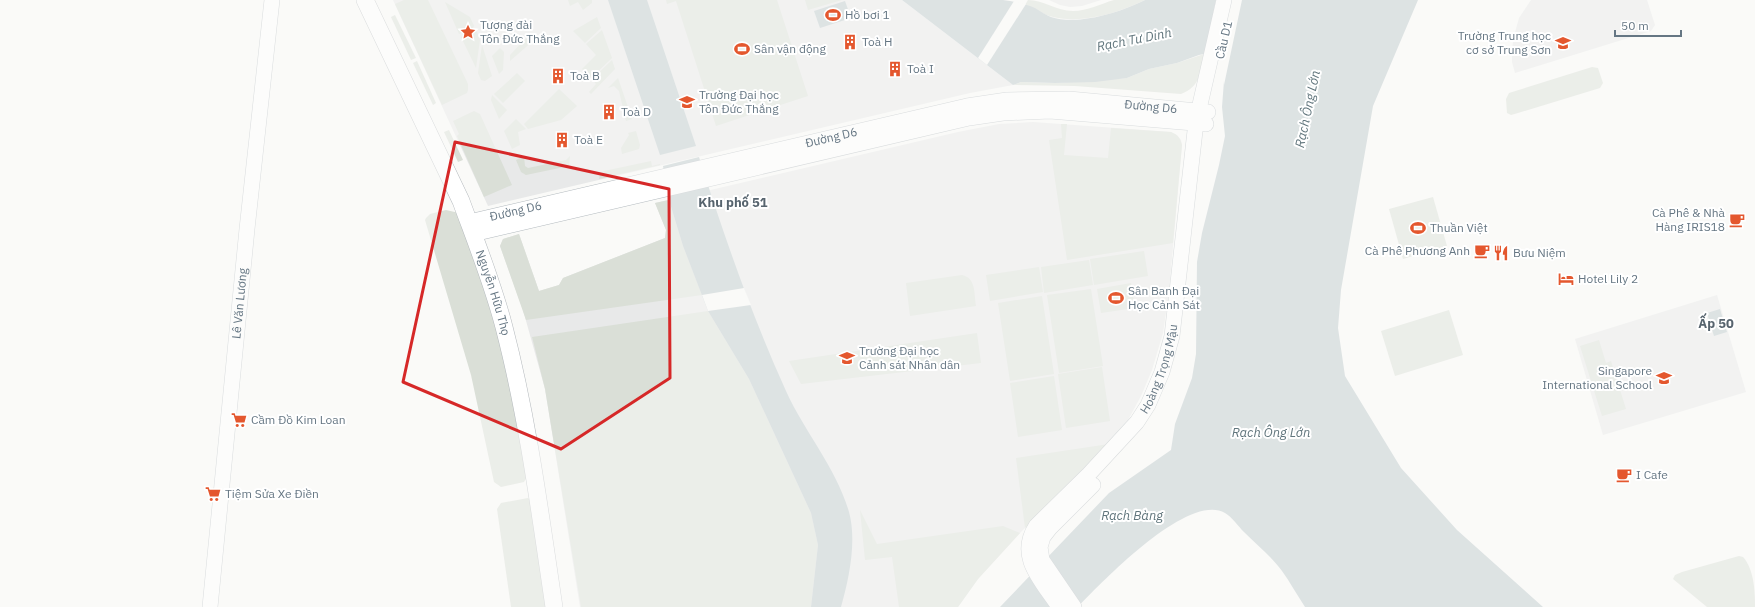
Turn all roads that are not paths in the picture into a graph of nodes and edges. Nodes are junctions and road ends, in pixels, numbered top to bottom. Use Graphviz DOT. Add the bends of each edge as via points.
graph roads {
  1 [pos="272,0"];
  2 [pos="366,0"];
  3 [pos="377,0"];
  4 [pos="1224,0"];
  5 [pos="1233,0"];
  6 [pos="1211,79"];
  7 [pos="1203,117"];
  8 [pos="476,227"];
  9 [pos="1093,477"];
  10 [pos="210,607"];
  11 [pos="554,607"];
  12 [pos="563,607"];
  13 [pos="1059,607"];
  14 [pos="1074,607"];
  1 -- 10 [label="street, Lê Văn Lương"];
  2 -- 8 [label="main road, Nguyễn Hữu Thọ"];
  3 -- 8 [label="main road, Nguyễn Hữu Thọ" via="470,198"];
  4 -- 6 [label="street, Cầu D1"];
  5 -- 6 [label="street, Cầu D1"];
  6 -- 7 [label="street, Hoàng Trọng Mậu"];
  7 -- 8 [label="street, Đường D6" via="1062,99 1007,100 968,112"];
  7 -- 9 [label="street, Hoàng Trọng Mậu" via="1167,356 1156,387 1137,422"];
  8 -- 11 [label="main road, Nguyễn Hữu Thọ" via="516,378"];
  8 -- 12 [label="main road, Nguyễn Hữu Thọ" via="515,332 524,370"];
  9 -- 13 [label="street, Hoàng Trọng Mậu" via="1036,526 1028,544 1028,555 1033,566"];
  9 -- 14 [label="street, Hoàng Trọng Mậu" via="1043,536 1040,547 1042,560"];
}
